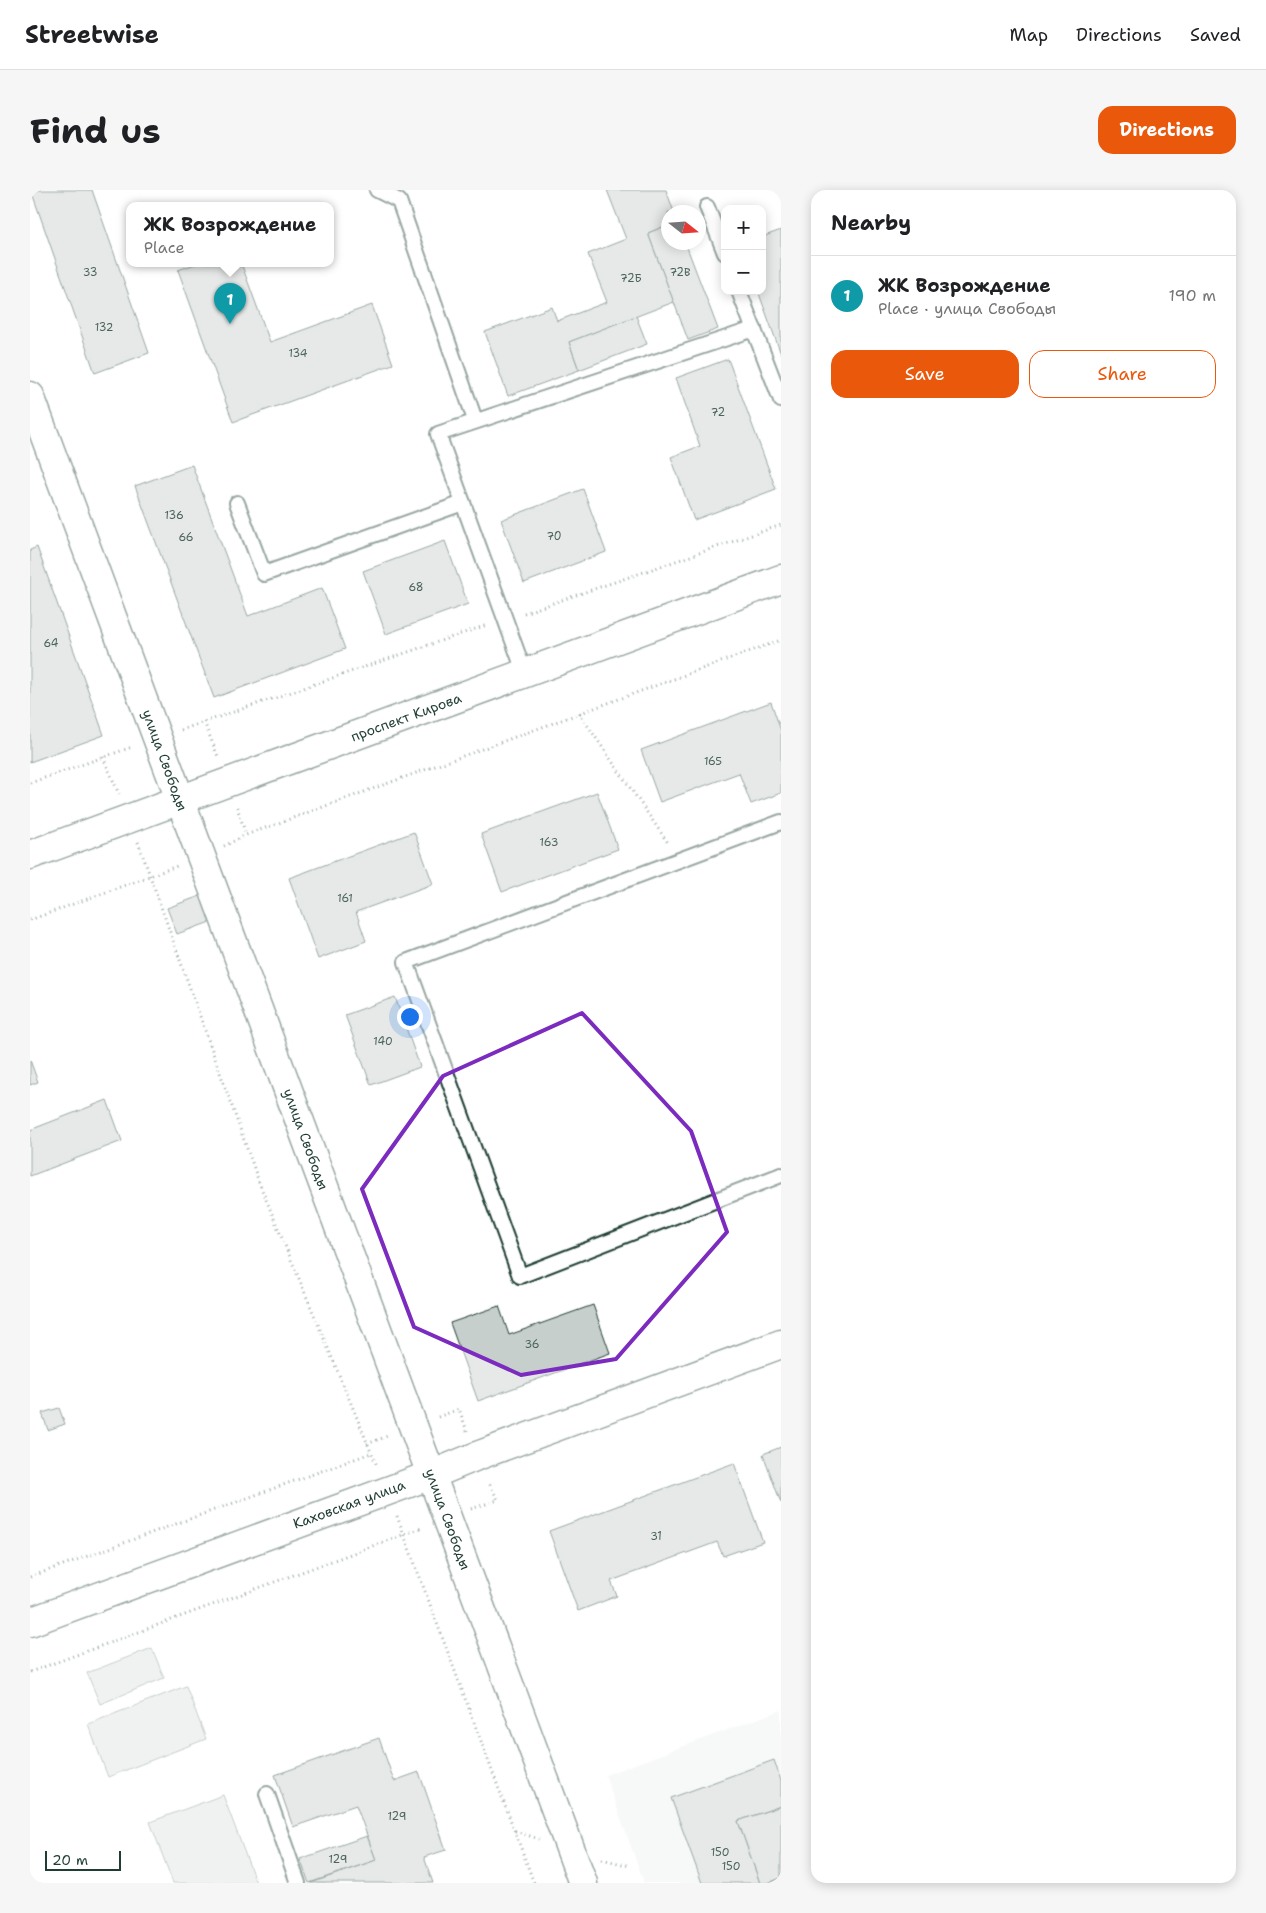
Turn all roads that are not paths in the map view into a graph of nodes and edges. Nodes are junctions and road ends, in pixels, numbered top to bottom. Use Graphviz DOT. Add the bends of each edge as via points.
graph roads {
  1 [pos="377,190"];
  2 [pos="707,207"];
  3 [pos="723,250"];
  4 [pos="741,295"];
  5 [pos="754,329"];
  6 [pos="30,396"];
  7 [pos="781,400"];
  8 [pos="475,420"];
  9 [pos="237,503"];
  10 [pos="463,503"];
  11 [pos="781,579"];
  12 [pos="524,674"];
  13 [pos="181,800"];
  14 [pos="781,822"];
  15 [pos="30,855"];
  16 [pos="781,1175"];
  17 [pos="781,1344"];
  18 [pos="432,1475"];
  19 [pos="30,1622"];
  20 [pos="267,1794"];
  21 [pos="298,1883"];
  22 [pos="582,1883"];
  1 -- 8 [label="lane" via="400,201"];
  2 -- 3 [label="lane"];
  4 -- 5 [label="lane"];
  5 -- 7 [label="lane"];
  5 -- 8 [label="lane"];
  6 -- 13 [label="street, улица Свободы"];
  8 -- 10 [label="lane" via="438,434"];
  9 -- 10 [label="lane" via="264,574"];
  10 -- 12 [label="lane"];
  11 -- 12 [label="street, проспект Кирова"];
  12 -- 13 [label="street, проспект Кирова"];
  13 -- 15 [label="street, проспект Кирова"];
  13 -- 18 [label="street, улица Свободы"];
  14 -- 16 [label="lane" via="406,962 520,1276"];
  17 -- 18 [label="street, Каховская улица"];
  18 -- 19 [label="street, Каховская улица"];
  18 -- 22 [label="street, улица Свободы"];
  20 -- 21 [label="lane"];
}
